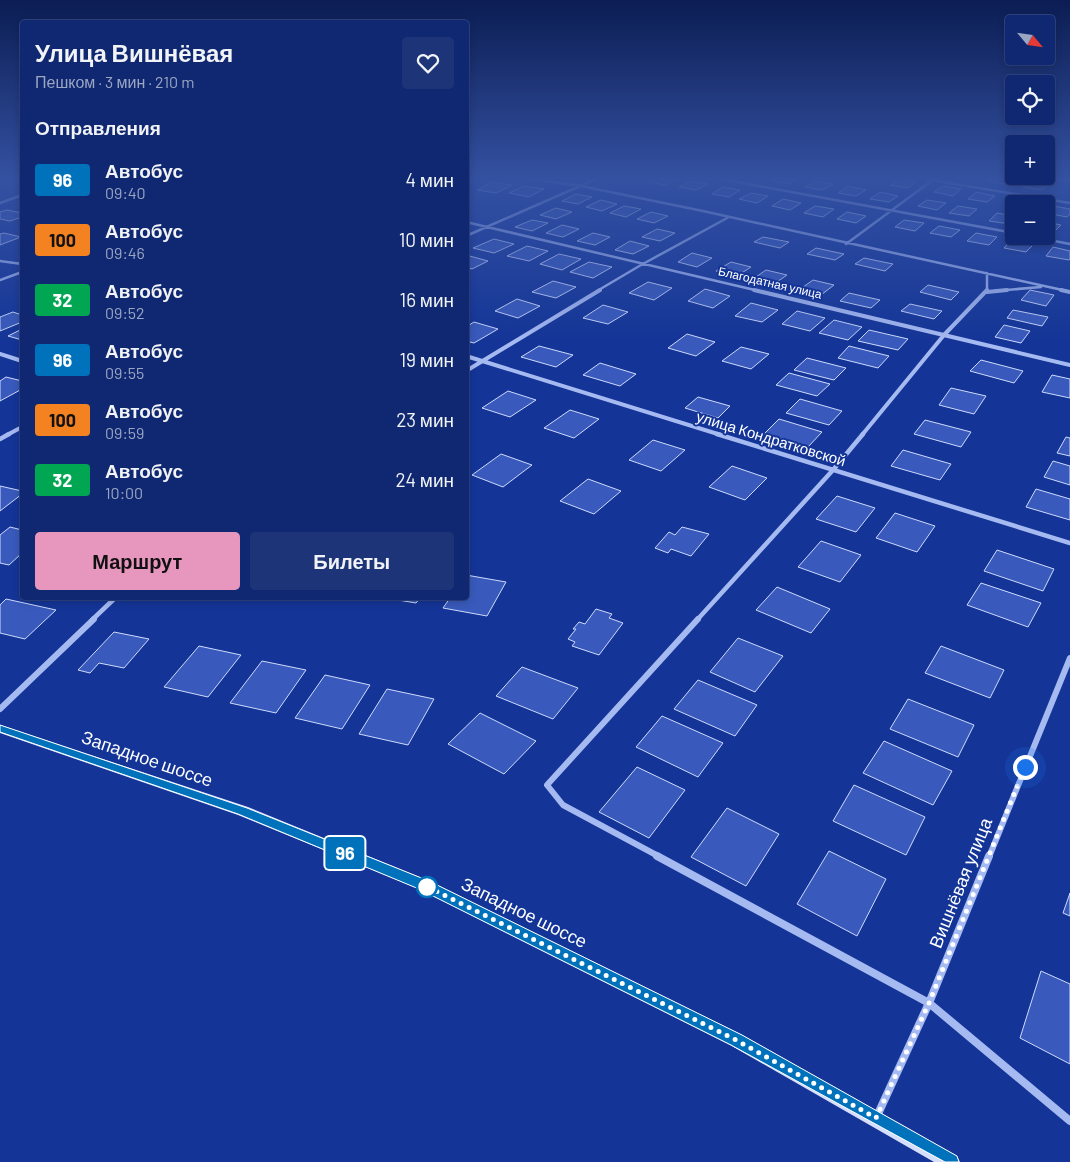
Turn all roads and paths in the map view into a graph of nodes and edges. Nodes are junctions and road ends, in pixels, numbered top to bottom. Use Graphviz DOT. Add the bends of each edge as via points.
graph roads {
  1 [pos="516,233"];
  2 [pos="700,233"];
  3 [pos="800,233"];
  4 [pos="861,233"];
  5 [pos="1055,241"];
  6 [pos="846,244"];
  7 [pos="1070,244"];
  8 [pos="0,261"];
  9 [pos="20,264"];
  10 [pos="641,265"];
  11 [pos="20,273"];
  12 [pos="987,273"];
  13 [pos="0,280"];
  14 [pos="1047,287"];
  15 [pos="987,292"];
  16 [pos="1070,292"];
  17 [pos="944,335"];
  18 [pos="0,354"];
  19 [pos="469,357"];
  20 [pos="20,360"];
  21 [pos="482,361"];
  22 [pos="1070,365"];
  23 [pos="469,369"];
  24 [pos="20,428"];
  25 [pos="0,439"];
  26 [pos="833,470"];
  27 [pos="1070,543"];
  28 [pos="113,600"];
  29 [pos="1070,658"];
  30 [pos="0,709"];
  31 [pos="0,729"];
  32 [pos="929,1003"];
  33 [pos="876,1118"];
  34 [pos="1070,1121"];
  35 [pos="951,1162"];
  1 -- 10 [label="street, Благодатная улица"];
  2 -- 10 [label="street"];
  3 -- 6 [label="street"];
  4 -- 6 [label="street"];
  5 -- 7 [label="street"];
  6 -- 12 [label="street"];
  8 -- 9 [label="street"];
  10 -- 17 [label="street, Благодатная улица"];
  10 -- 21 [label="street"];
  11 -- 13 [label="street"];
  12 -- 14 [label="street"];
  12 -- 15 [label="street"];
  14 -- 15 [label="street"];
  14 -- 16 [label="street"];
  15 -- 17 [label="street"];
  17 -- 22 [label="street, Благодатная улица"];
  17 -- 26 [label="street"];
  18 -- 20 [label="street"];
  19 -- 21 [label="street, улица Кондратковской"];
  21 -- 23 [label="street"];
  21 -- 26 [label="street, улица Кондратковской"];
  24 -- 25 [label="street"];
  26 -- 27 [label="street, улица Кондратковской"];
  26 -- 32 [label="street" via="547,785 564,805"];
  28 -- 30 [label="street"];
  29 -- 32 [label="street, Вишнёвая улица"];
  31 -- 33 [label="main road, Западное шоссе" via="243,811 424,885 728,1036"];
  32 -- 33 [label="street, Вишнёвая улица"];
  32 -- 34 [label="street"];
  33 -- 35 [label="main road, Западное шоссе"];
}
